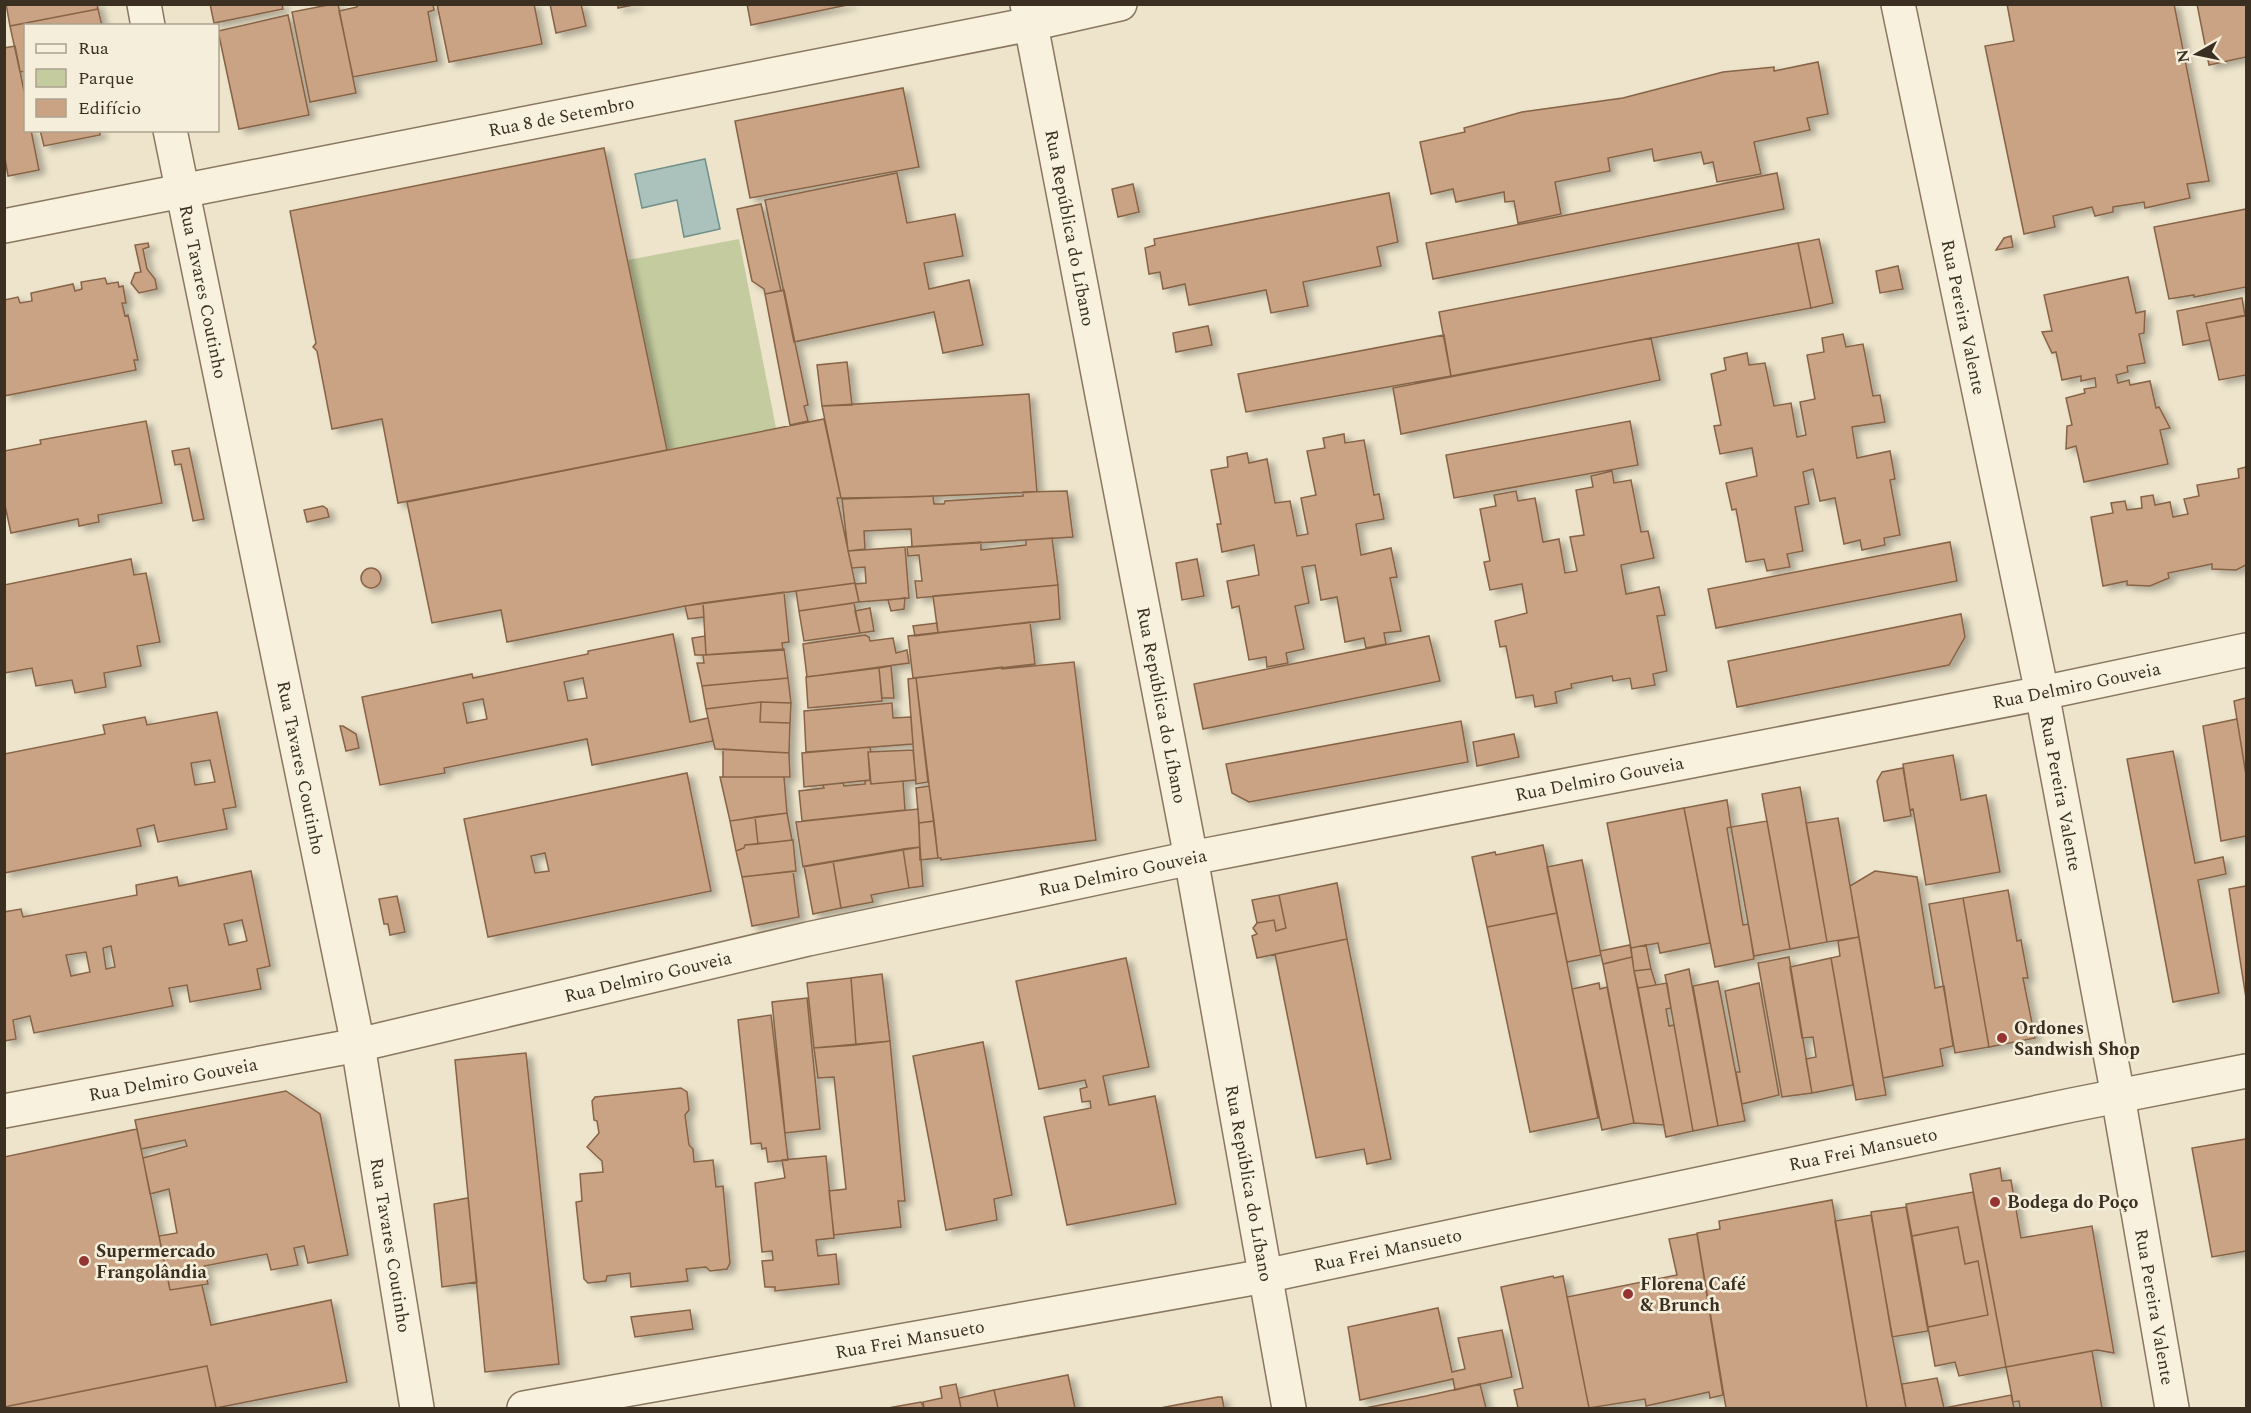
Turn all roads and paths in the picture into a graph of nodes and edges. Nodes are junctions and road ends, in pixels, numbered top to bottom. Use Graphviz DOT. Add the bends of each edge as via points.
graph roads {
  1 [pos="144,4"];
  2 [pos="1120,4"];
  3 [pos="1898,4"];
  4 [pos="1029,14"];
  5 [pos="148,24"];
  6 [pos="170,132"];
  7 [pos="183,190"];
  8 [pos="4,226"];
  9 [pos="2247,650"];
  10 [pos="2042,693"];
  11 [pos="1191,858"];
  12 [pos="358,1044"];
  13 [pos="2247,1071"];
  14 [pos="2118,1096"];
  15 [pos="4,1111"];
  16 [pos="1265,1276"];
  17 [pos="417,1408"];
  18 [pos="524,1408"];
  19 [pos="1289,1408"];
  20 [pos="2172,1408"];
  1 -- 5 [label="street"];
  2 -- 4 [label="street, Rua 8 de Setembro"];
  3 -- 10 [label="street, Rua Pereira Valente"];
  4 -- 7 [label="street, Rua 8 de Setembro"];
  4 -- 11 [label="street, Rua República do Líbano"];
  6 -- 7 [label="street, Rua Tavares Coutinho"];
  7 -- 8 [label="street, Rua 8 de Setembro"];
  7 -- 12 [label="street, Rua Tavares Coutinho"];
  9 -- 10 [label="street, Rua Delmiro Gouveia"];
  10 -- 11 [label="street, Rua Delmiro Gouveia"];
  10 -- 14 [label="street, Rua Pereira Valente"];
  11 -- 12 [label="street, Rua Delmiro Gouveia" via="808,939"];
  11 -- 16 [label="street, Rua República do Líbano"];
  12 -- 15 [label="street, Rua Delmiro Gouveia"];
  12 -- 17 [label="street, Rua Tavares Coutinho"];
  13 -- 14 [label="street, Rua Frei Mansueto"];
  14 -- 16 [label="street, Rua Frei Mansueto"];
  14 -- 20 [label="street, Rua Pereira Valente"];
  16 -- 18 [label="street, Rua Frei Mansueto"];
  16 -- 19 [label="street, Rua República do Líbano"];
}
